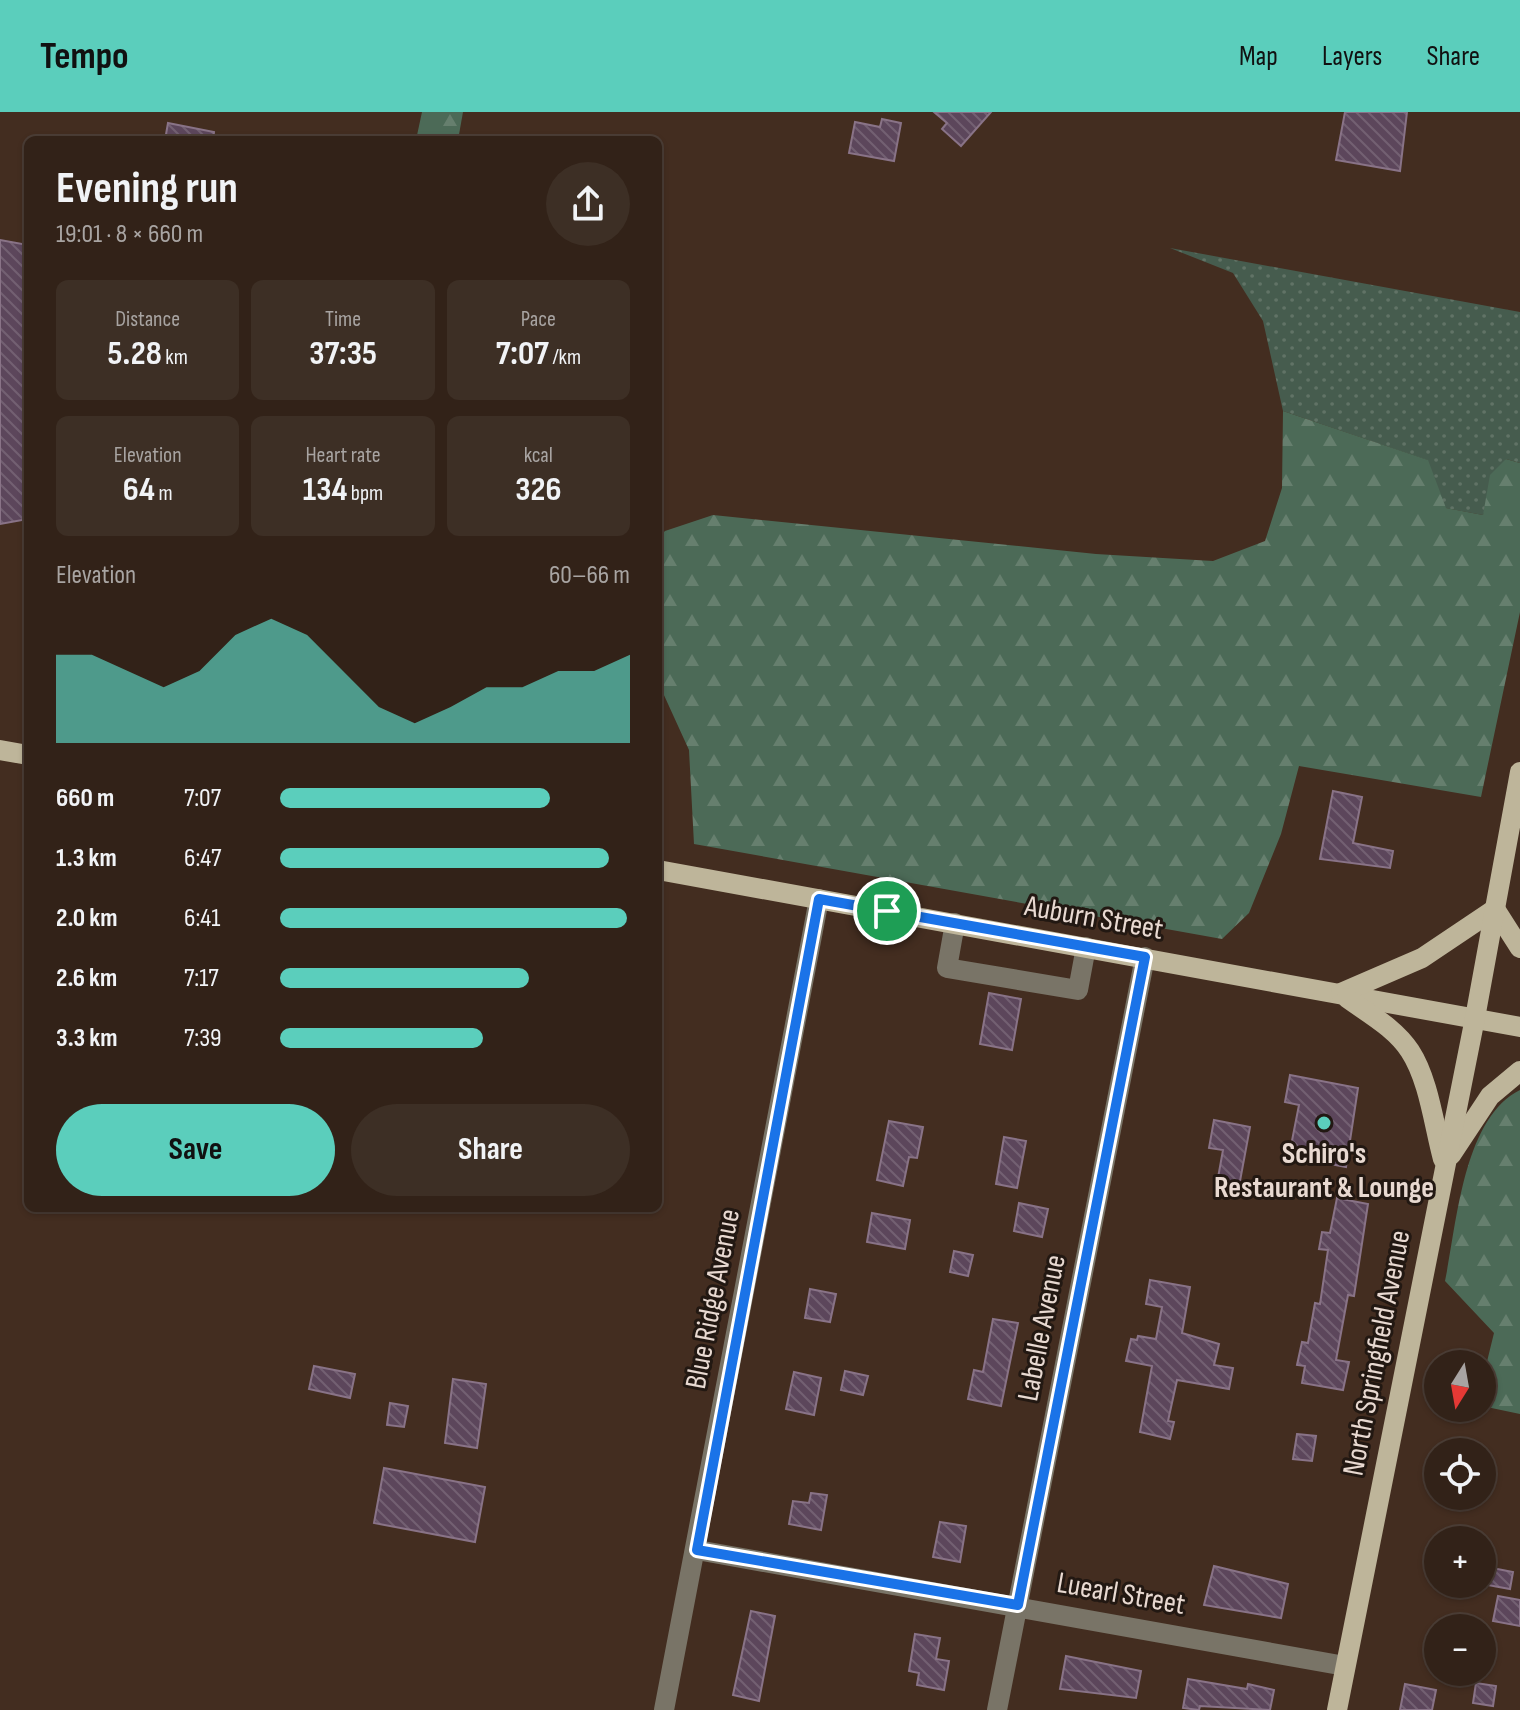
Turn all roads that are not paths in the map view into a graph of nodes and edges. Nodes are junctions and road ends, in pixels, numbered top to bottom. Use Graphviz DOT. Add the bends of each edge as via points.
graph roads {
  1 [pos="0,750"];
  2 [pos="24,754"];
  3 [pos="1520,772"];
  4 [pos="662,871"];
  5 [pos="819,899"];
  6 [pos="1495,909"];
  7 [pos="955,923"];
  8 [pos="1086,947"];
  9 [pos="1520,948"];
  10 [pos="1145,957"];
  11 [pos="1341,993"];
  12 [pos="1475,1018"];
  13 [pos="1520,1027"];
  14 [pos="1520,1071"];
  15 [pos="1444,1165"];
  16 [pos="697,1550"];
  17 [pos="1018,1605"];
  18 [pos="1345,1666"];
  19 [pos="664,1710"];
  20 [pos="997,1710"];
  21 [pos="1337,1710"];
  1 -- 2 [label="main road"];
  3 -- 6 [label="main road, North Springfield Avenue"];
  4 -- 5 [label="main road, Auburn Street"];
  5 -- 7 [label="main road, Auburn Street"];
  5 -- 16 [label="street, Blue Ridge Avenue"];
  6 -- 9 [label="main road"];
  6 -- 11 [label="main road" via="1450,943"];
  6 -- 12 [label="main road, North Springfield Avenue"];
  7 -- 8 [label="main road, Auburn Street"];
  7 -- 8 [label="street" via="947,968 1078,990"];
  8 -- 10 [label="main road, Auburn Street"];
  10 -- 11 [label="main road, Auburn Street"];
  10 -- 17 [label="street, Labelle Avenue"];
  11 -- 12 [label="main road, Auburn Street"];
  11 -- 15 [label="main road" via="1392,1030 1410,1051"];
  12 -- 13 [label="main road, Auburn Street"];
  12 -- 15 [label="main road, North Springfield Avenue"];
  14 -- 15 [label="main road" via="1490,1096"];
  15 -- 18 [label="main road, North Springfield Avenue"];
  16 -- 17 [label="street, Luearl Street"];
  16 -- 19 [label="street, Blue Ridge Avenue"];
  17 -- 18 [label="street, Luearl Street"];
  17 -- 20 [label="street, Labelle Avenue"];
  18 -- 21 [label="main road, North Springfield Avenue"];
}
